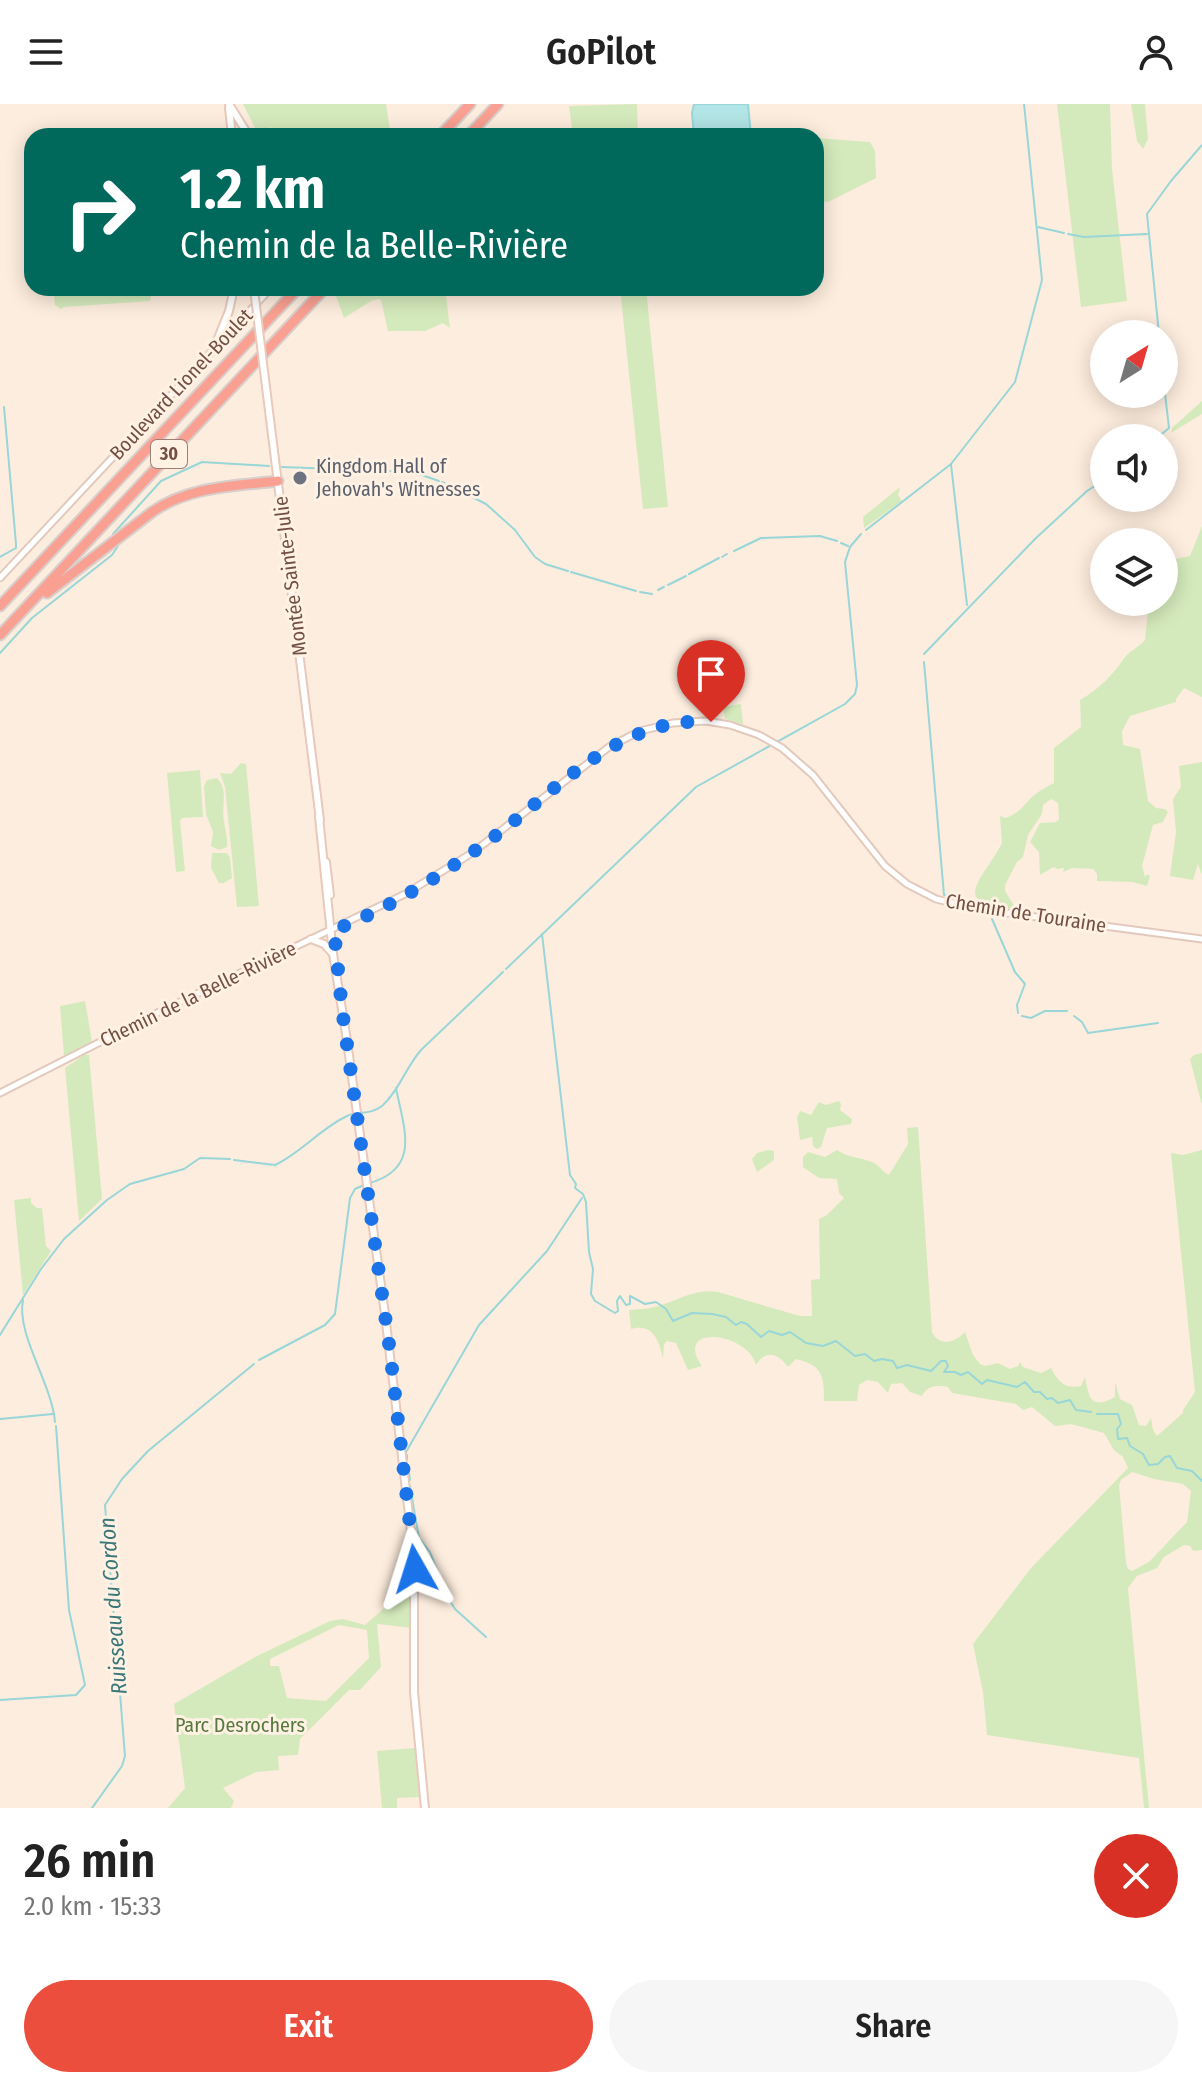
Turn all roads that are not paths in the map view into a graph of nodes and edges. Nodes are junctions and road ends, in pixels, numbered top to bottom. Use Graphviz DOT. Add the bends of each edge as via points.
graph roads {
  1 [pos="229,104"];
  2 [pos="470,104"];
  3 [pos="498,104"];
  4 [pos="231,128"];
  5 [pos="244,128"];
  6 [pos="448,128"];
  7 [pos="476,128"];
  8 [pos="232,296"];
  9 [pos="255,296"];
  10 [pos="263,296"];
  11 [pos="291,296"];
  12 [pos="318,296"];
  13 [pos="214,348"];
  14 [pos="278,481"];
  15 [pos="0,578"];
  16 [pos="0,606"];
  17 [pos="13,621"];
  18 [pos="0,635"];
  19 [pos="633,734"];
  20 [pos="332,930"];
  21 [pos="311,939"];
  22 [pos="1202,939"];
  23 [pos="333,954"];
  24 [pos="342,1009"];
  25 [pos="0,1093"];
  26 [pos="425,1808"];
  1 -- 4 [label="main road"];
  1 -- 5 [label="main road"];
  2 -- 6 [label="highway"];
  3 -- 7 [label="highway"];
  8 -- 13 [label="main road"];
  9 -- 14 [label="main road, Montée Sainte-Julie, bridge"];
  10 -- 13 [label="street, Boulevard Lionel-Boulet"];
  11 -- 16 [label="highway, 30"];
  12 -- 17 [label="highway, 30"];
  13 -- 15 [label="street, Boulevard Lionel-Boulet"];
  14 -- 17 [label="highway" via="205,490 165,503"];
  14 -- 20 [label="main road, Montée Sainte-Julie"];
  17 -- 18 [label="highway, 30"];
  19 -- 20 [label="street, Chemin de la Belle-Rivière" via="443,872"];
  19 -- 22 [label="street, Chemin de Touraine" via="706,721 774,742 813,775 885,866 931,897 977,909"];
  20 -- 21 [label="street, Chemin de la Belle-Rivière"];
  20 -- 23 [label="main road, Montée Sainte-Julie"];
  20 -- 24 [label="main road, Montée Sainte-Julie"];
  21 -- 23 [label="main road"];
  21 -- 25 [label="street, Chemin de la Belle-Rivière"];
  23 -- 24 [label="main road, Montée Sainte-Julie"];
  24 -- 26 [label="main road, Montée Sainte-Julie" via="414,1557 414,1692"];
}
